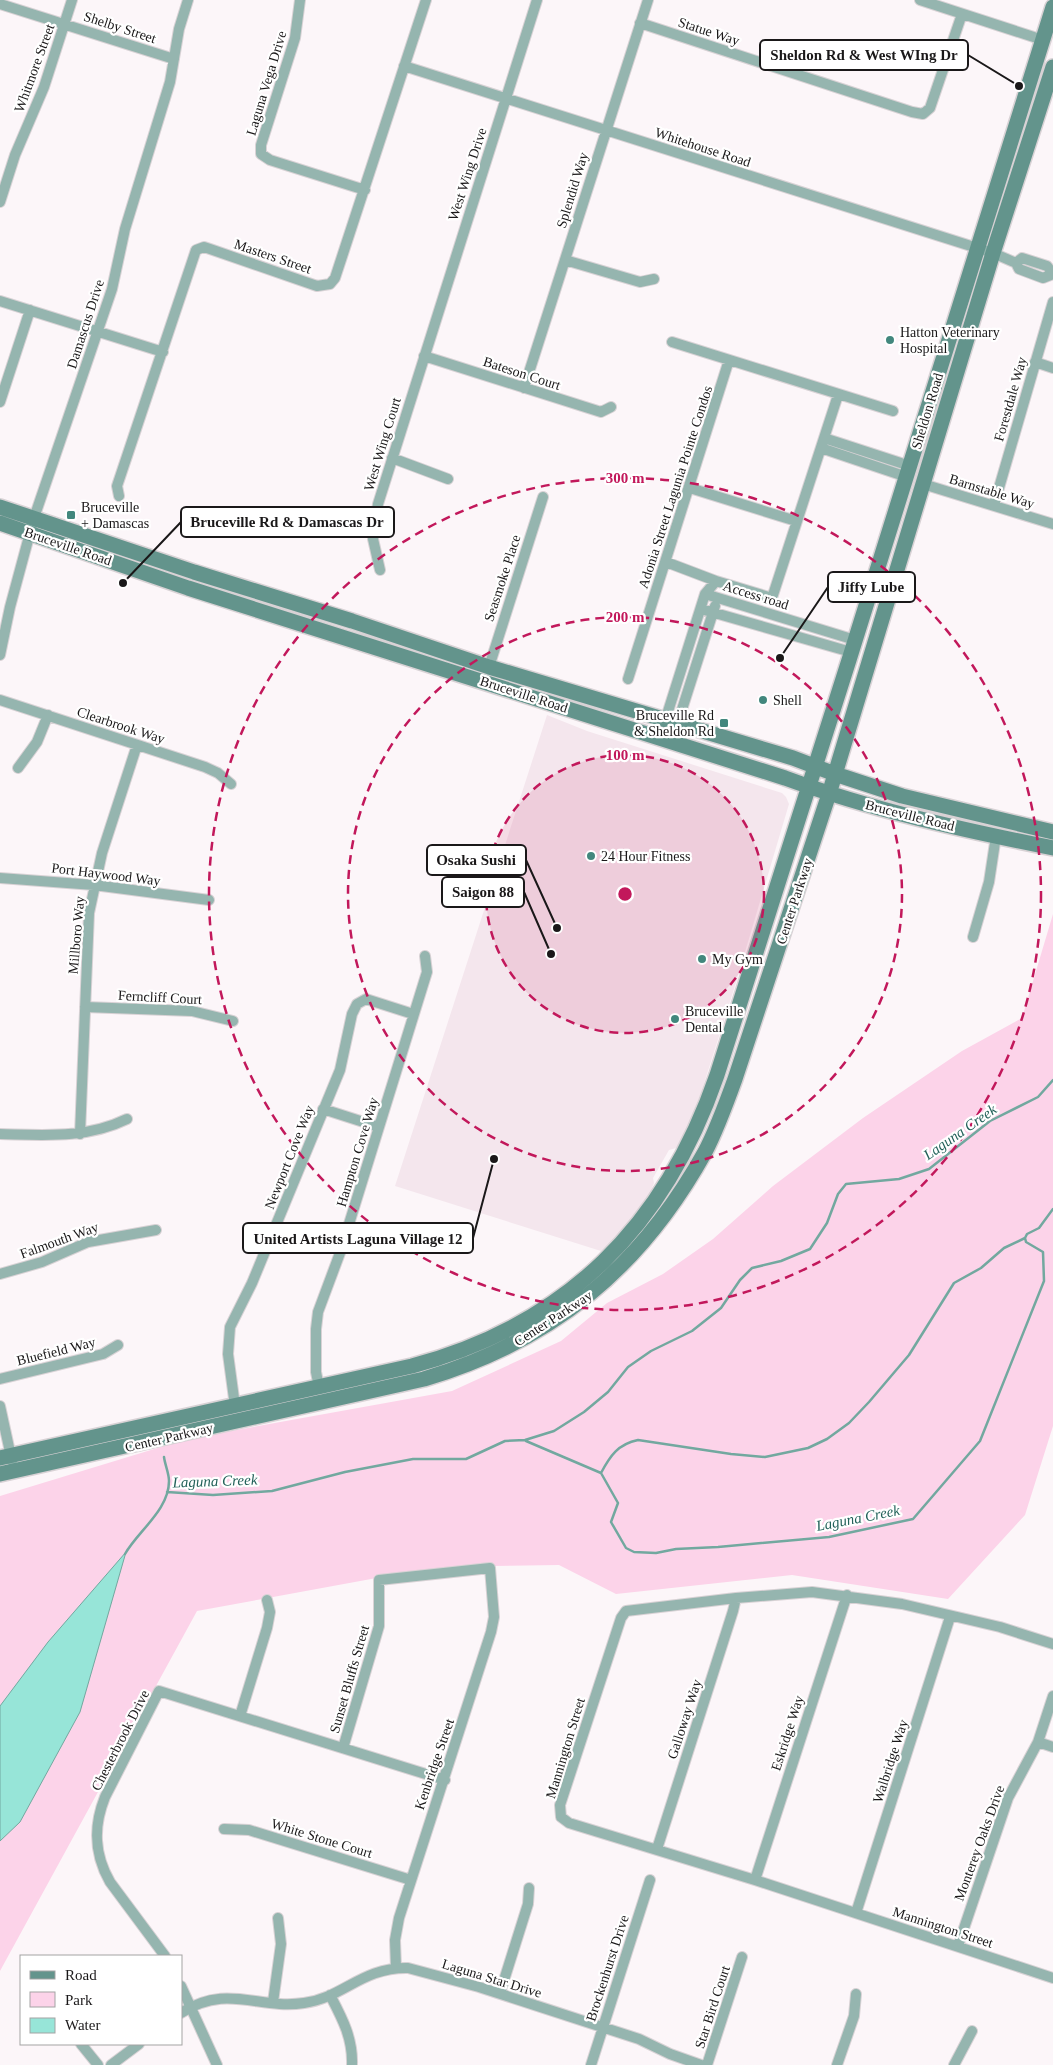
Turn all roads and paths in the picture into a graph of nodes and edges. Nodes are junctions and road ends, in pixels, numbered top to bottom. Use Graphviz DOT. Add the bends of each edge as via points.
graph roads {
  1 [pos="72,0"];
  2 [pos="188,0"];
  3 [pos="300,0"];
  4 [pos="426,0"];
  5 [pos="536,0"];
  6 [pos="648,0"];
  7 [pos="920,0"];
  8 [pos="0,4"];
  9 [pos="1053,7"];
  10 [pos="962,14"];
  11 [pos="640,23"];
  12 [pos="64,24"];
  13 [pos="1043,40"];
  14 [pos="174,59"];
  15 [pos="404,66"];
  16 [pos="1053,67"];
  17 [pos="506,98"];
  18 [pos="606,130"];
  19 [pos="365,190"];
  20 [pos="0,202"];
  21 [pos="976,248"];
  22 [pos="993,253"];
  23 [pos="565,260"];
  24 [pos="1053,274"];
  25 [pos="654,279"];
  26 [pos="0,301"];
  27 [pos="1053,302"];
  28 [pos="30,310"];
  29 [pos="97,331"];
  30 [pos="672,342"];
  31 [pos="163,352"];
  32 [pos="424,356"];
  33 [pos="729,360"];
  34 [pos="1035,362"];
  35 [pos="1053,368"];
  36 [pos="524,388"];
  37 [pos="838,395"];
  38 [pos="0,402"];
  39 [pos="611,407"];
  40 [pos="893,411"];
  41 [pos="822,443"];
  42 [pos="392,458"];
  43 [pos="908,471"];
  44 [pos="448,479"];
  45 [pos="923,484"];
  46 [pos="690,488"];
  47 [pos="119,496"];
  48 [pos="543,497"];
  49 [pos="994,505"];
  50 [pos="0,507"];
  51 [pos="796,521"];
  52 [pos="0,523"];
  53 [pos="1053,524"];
  54 [pos="32,526"];
  55 [pos="666,562"];
  56 [pos="380,570"];
  57 [pos="716,581"];
  58 [pos="705,594"];
  59 [pos="717,598"];
  60 [pos="701,609"];
  61 [pos="714,612"];
  62 [pos="853,646"];
  63 [pos="0,655"];
  64 [pos="489,667"];
  65 [pos="628,679"];
  66 [pos="0,700"];
  67 [pos="561,706"];
  68 [pos="48,716"];
  69 [pos="648,716"];
  70 [pos="671,723"];
  71 [pos="136,745"];
  72 [pos="815,766"];
  73 [pos="18,768"];
  74 [pos="835,774"];
  75 [pos="231,784"];
  76 [pos="809,787"];
  77 [pos="829,794"];
  78 [pos="1053,832"];
  79 [pos="996,836"];
  80 [pos="1053,848"];
  81 [pos="0,878"];
  82 [pos="94,885"];
  83 [pos="209,900"];
  84 [pos="973,937"];
  85 [pos="425,956"];
  86 [pos="742,996"];
  87 [pos="85,1007"];
  88 [pos="413,1014"];
  89 [pos="233,1021"];
  90 [pos="740,1059"];
  91 [pos="324,1109"];
  92 [pos="127,1119"];
  93 [pos="379,1127"];
  94 [pos="0,1134"];
  95 [pos="80,1134"];
  96 [pos="680,1161"];
  97 [pos="694,1169"];
  98 [pos="671,1176"];
  99 [pos="687,1182"];
  100 [pos="156,1230"];
  101 [pos="0,1274"];
  102 [pos="118,1346"];
  103 [pos="0,1379"];
  104 [pos="318,1387"];
  105 [pos="0,1406"];
  106 [pos="235,1406"];
  107 [pos="5,1457"];
  108 [pos="7,1473"];
  109 [pos="490,1568"];
  110 [pos="846,1595"];
  111 [pos="736,1598"];
  112 [pos="267,1600"];
  113 [pos="950,1617"];
  114 [pos="1053,1644"];
  115 [pos="1053,1696"];
  116 [pos="240,1716"];
  117 [pos="1038,1742"];
  118 [pos="1053,1747"];
  119 [pos="343,1748"];
  120 [pos="445,1780"];
  121 [pos="224,1829"];
  122 [pos="657,1849"];
  123 [pos="411,1880"];
  124 [pos="650,1880"];
  125 [pos="755,1880"];
  126 [pos="529,1888"];
  127 [pos="856,1913"];
  128 [pos="278,1918"];
  129 [pos="958,1946"];
  130 [pos="164,1955"];
  131 [pos="742,1957"];
  132 [pos="396,1968"];
  133 [pos="1053,1976"];
  134 [pos="182,1988"];
  135 [pos="500,1993"];
  136 [pos="856,1994"];
  137 [pos="330,1995"];
  138 [pos="273,2002"];
  139 [pos="191,2008"];
  140 [pos="182,2012"];
  141 [pos="602,2027"];
  142 [pos="972,2031"];
  143 [pos="82,2045"];
  144 [pos="138,2045"];
  145 [pos="98,2065"];
  146 [pos="111,2065"];
  147 [pos="217,2065"];
  148 [pos="352,2065"];
  149 [pos="591,2065"];
  150 [pos="701,2065"];
  151 [pos="707,2065"];
  152 [pos="837,2065"];
  153 [pos="954,2065"];
  1 -- 12 [label="street, Whitmore Street"];
  2 -- 14 [label="street, Damascus Drive"];
  3 -- 19 [label="street, Laguna Vega Drive" via="295,38 261,145 261,154 270,160"];
  4 -- 15 [label="street, Masters Street"];
  5 -- 17 [label="street, West Wing Drive"];
  6 -- 11 [label="street, Splendid Way"];
  7 -- 10 [label="street"];
  8 -- 12 [label="street, Shelby Street"];
  9 -- 13 [label="main road, Sheldon Road"];
  10 -- 11 [label="street, Statue Way" via="930,108 923,114"];
  10 -- 13 [label="street"];
  11 -- 18 [label="street, Splendid Way"];
  12 -- 14 [label="street, Shelby Street"];
  12 -- 20 [label="street, Whitmore Street"];
  13 -- 21 [label="main road, Sheldon Road"];
  14 -- 29 [label="street, Damascus Drive" via="170,82 125,228 112,289"];
  15 -- 17 [label="street, Whitehouse Road"];
  15 -- 19 [label="street, Masters Street"];
  16 -- 22 [label="main road, Sheldon Road"];
  17 -- 18 [label="street, Whitehouse Road"];
  17 -- 32 [label="street, West Wing Drive"];
  18 -- 21 [label="street, Whitehouse Road"];
  18 -- 23 [label="street, Splendid Way"];
  19 -- 31 [label="street, Masters Street" via="336,278 330,284 317,286 204,247 196,250"];
  21 -- 22 [label="street, Whitehouse Road"];
  21 -- 43 [label="main road, Sheldon Road"];
  22 -- 24 [label="street, Whitehouse Road" via="1016,263 1022,258 1047,266"];
  22 -- 45 [label="main road, Sheldon Road"];
  23 -- 25 [label="street" via="640,282"];
  23 -- 36 [label="street, Splendid Way"];
  26 -- 28 [label="street"];
  27 -- 34 [label="street, Forestdale Way"];
  28 -- 29 [label="street"];
  28 -- 38 [label="street"];
  29 -- 31 [label="street"];
  29 -- 54 [label="street, Damascus Drive"];
  30 -- 33 [label="street"];
  31 -- 47 [label="street, Masters Street" via="117,486"];
  32 -- 36 [label="street, Bateson Court"];
  32 -- 42 [label="street, West Wing Court"];
  33 -- 37 [label="street"];
  33 -- 46 [label="street, Adonia Street Lagunia Pointe Condos"];
  34 -- 35 [label="street"];
  34 -- 49 [label="street, Forestdale Way"];
  36 -- 39 [label="street, Bateson Court" via="601,412"];
  37 -- 40 [label="street"];
  37 -- 41 [label="street"];
  41 -- 43 [label="street"];
  41 -- 51 [label="street"];
  42 -- 44 [label="street"];
  42 -- 56 [label="street, West Wing Court" via="378,504 372,539"];
  43 -- 62 [label="main road, Sheldon Road"];
  45 -- 49 [label="street, Barnstable Way"];
  45 -- 74 [label="main road, Sheldon Road"];
  46 -- 51 [label="street"];
  46 -- 55 [label="street, Adonia Street Lagunia Pointe Condos"];
  48 -- 64 [label="street, Seasmoke Place"];
  49 -- 53 [label="street, Barnstable Way"];
  50 -- 54 [label="main road, Bruceville Road"];
  51 -- 57 [label="street" via="772,598"];
  52 -- 54 [label="main road, Bruceville Road"];
  54 -- 63 [label="street, Damascus Drive"];
  54 -- 64 [label="main road, Bruceville Road" via="194,572"];
  54 -- 67 [label="main road, Bruceville Road" via="188,588"];
  55 -- 57 [label="street"];
  55 -- 65 [label="street, Adonia Street Lagunia Pointe Condos"];
  57 -- 58 [label="street"];
  57 -- 59 [label="street"];
  58 -- 59 [label="street, Access road"];
  58 -- 60 [label="street"];
  59 -- 61 [label="street"];
  59 -- 62 [label="street, Access road"];
  60 -- 61 [label="street"];
  60 -- 70 [label="street"];
  61 -- 62 [label="street"];
  61 -- 70 [label="street"];
  62 -- 72 [label="main road, Sheldon Road"];
  64 -- 69 [label="main road, Bruceville Road"];
  66 -- 68 [label="street, Clearbrook Way"];
  67 -- 69 [label="main road" via="572,702 628,718"];
  67 -- 76 [label="main road, Bruceville Road"];
  68 -- 71 [label="street, Clearbrook Way"];
  68 -- 73 [label="street" via="37,742"];
  69 -- 70 [label="main road, Bruceville Road"];
  70 -- 72 [label="main road, Bruceville Road"];
  71 -- 75 [label="street, Clearbrook Way" via="206,767"];
  71 -- 82 [label="street, Millboro Way"];
  72 -- 74 [label="main road, Bruceville Road"];
  72 -- 76 [label="main road, Sheldon Road"];
  74 -- 77 [label="main road, Sheldon Road"];
  74 -- 78 [label="main road, Bruceville Road" via="902,796"];
  76 -- 77 [label="main road, Bruceville Road"];
  76 -- 86 [label="main road, Center Parkway"];
  77 -- 79 [label="main road, Bruceville Road"];
  77 -- 90 [label="main road, Center Parkway"];
  79 -- 80 [label="main road, Bruceville Road"];
  79 -- 84 [label="street" via="988,886"];
  81 -- 82 [label="street, Port Haywood Way"];
  82 -- 83 [label="street, Port Haywood Way"];
  82 -- 87 [label="street, Millboro Way" via="88,922"];
  85 -- 88 [label="street, Hampton Cove Way" via="427,972"];
  86 -- 90 [label="main road" via="748,1006 742,1027"];
  86 -- 96 [label="main road, Center Parkway" via="703,1114"];
  87 -- 89 [label="street, Ferncliff Court" via="192,1011"];
  87 -- 95 [label="street, Millboro Way"];
  88 -- 91 [label="street, Newport Cove Way" via="366,999 357,1004 340,1070"];
  88 -- 93 [label="street, Hampton Cove Way"];
  90 -- 97 [label="main road, Center Parkway" via="718,1125"];
  91 -- 93 [label="street"];
  91 -- 106 [label="street, Newport Cove Way" via="252,1283 230,1327 228,1354"];
  92 -- 95 [label="street"];
  93 -- 104 [label="street, Hampton Cove Way" via="318,1312"];
  94 -- 95 [label="street"];
  96 -- 97 [label="street"];
  96 -- 98 [label="main road, Center Parkway"];
  97 -- 99 [label="main road, Center Parkway"];
  98 -- 99 [label="street"];
  98 -- 104 [label="main road, Center Parkway" via="643,1218 604,1261 558,1299 524,1321 442,1358"];
  99 -- 108 [label="main road, Center Parkway" via="642,1244 602,1284 536,1333 482,1360 424,1379"];
  100 -- 101 [label="street, Falmouth Way" via="88,1242 42,1262"];
  102 -- 103 [label="street, Bluefield Way" via="103,1354"];
  104 -- 106 [label="main road, Center Parkway"];
  105 -- 107 [label="street"];
  106 -- 107 [label="main road, Center Parkway"];
  107 -- 108 [label="street"];
  109 -- 119 [label="street, Sunset Bluffs Street" via="379,1580 379,1626"];
  109 -- 120 [label="street, Kenbridge Street" via="492,1632"];
  110 -- 111 [label="street, Mannington Street" via="797,1592"];
  110 -- 113 [label="street, Mannington Street" via="902,1604"];
  110 -- 125 [label="street, Eskridge Way"];
  111 -- 122 [label="street, Galloway Way"];
  111 -- 122 [label="street, Mannington Street" via="626,1610 560,1805 561,1817 569,1823"];
  112 -- 116 [label="street" via="270,1612 268,1628"];
  113 -- 114 [label="street, Mannington Street" via="1000,1627"];
  113 -- 127 [label="street, Walbridge Way"];
  115 -- 117 [label="street, Monterey Oaks Drive"];
  116 -- 119 [label="street, Chesterbrook Drive"];
  116 -- 130 [label="street, Chesterbrook Drive" via="159,1691 100,1810 96,1845 103,1870"];
  117 -- 118 [label="street"];
  117 -- 129 [label="street, Monterey Oaks Drive" via="1008,1798"];
  119 -- 120 [label="street, Chesterbrook Drive"];
  120 -- 123 [label="street, Kenbridge Street"];
  121 -- 123 [label="street, White Stone Court" via="249,1830"];
  122 -- 125 [label="street, Mannington Street"];
  123 -- 132 [label="street, Kenbridge Street" via="396,1928"];
  124 -- 141 [label="street, Brockenhurst Drive"];
  125 -- 127 [label="street, Mannington Street"];
  126 -- 135 [label="street" via="528,1904"];
  127 -- 129 [label="street, Mannington Street"];
  128 -- 138 [label="street" via="281,1944"];
  129 -- 133 [label="street, Mannington Street"];
  131 -- 151 [label="street, Star Bird Court"];
  132 -- 135 [label="street, Laguna Star Drive" via="422,1970"];
  132 -- 137 [label="street, Laguna Star Drive" via="372,1973"];
  134 -- 139 [label="street"];
  135 -- 141 [label="street, Laguna Star Drive"];
  136 -- 152 [label="street" via="854,2016"];
  137 -- 138 [label="street, Laguna Star Drive" via="306,2003"];
  137 -- 148 [label="street" via="348,2034"];
  138 -- 139 [label="street, Laguna Star Drive" via="219,1999"];
  139 -- 140 [label="street, Laguna Star Drive"];
  139 -- 147 [label="street"];
  141 -- 149 [label="street, Brockenhurst Drive"];
  141 -- 150 [label="street, Laguna Star Drive"];
  142 -- 153 [label="street"];
  143 -- 145 [label="street"];
  144 -- 146 [label="street"];
}
